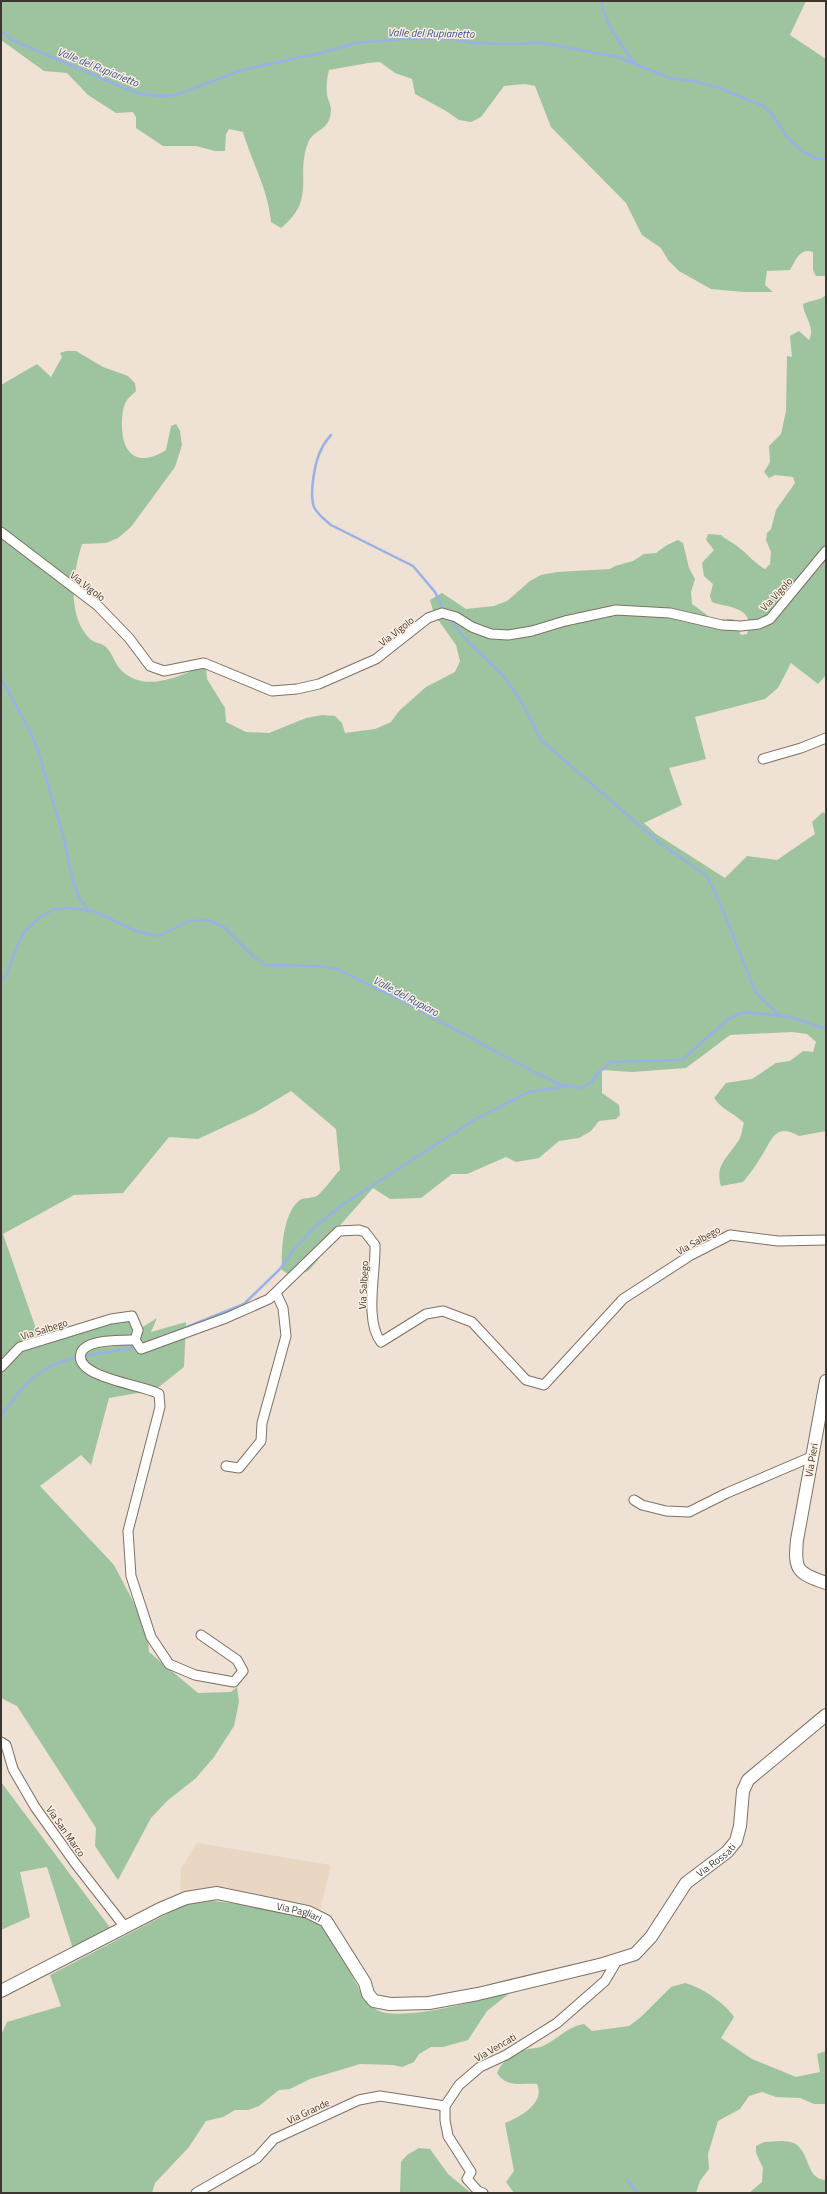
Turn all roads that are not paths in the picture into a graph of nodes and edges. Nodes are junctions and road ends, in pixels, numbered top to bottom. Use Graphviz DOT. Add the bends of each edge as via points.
graph roads {
  1 [pos="1,532"];
  2 [pos="826,551"];
  3 [pos="826,738"];
  4 [pos="763,759"];
  5 [pos="826,1240"];
  6 [pos="276,1293"];
  7 [pos="135,1340"];
  8 [pos="1,1367"];
  9 [pos="826,1381"];
  10 [pos="811,1457"];
  11 [pos="226,1466"];
  12 [pos="634,1500"];
  13 [pos="826,1583"];
  14 [pos="201,1635"];
  15 [pos="826,1715"];
  16 [pos="1,1742"];
  17 [pos="125,1927"];
  18 [pos="618,1959"];
  19 [pos="1,1991"];
  20 [pos="445,2106"];
  21 [pos="196,2193"];
  22 [pos="484,2193"];
  1 -- 2 [label="street, Via Vigolo" via="98,606 129,638 150,666 164,671 204,663 272,691 319,684 376,659 428,618 442,613 491,634 508,635 616,610 670,613 722,625 758,624 770,619"];
  3 -- 4 [label="street"];
  5 -- 6 [label="street, Via Salbego" via="778,1241 730,1235 723,1238 691,1255 623,1299 544,1384 526,1380 472,1322 443,1311 426,1314 382,1342 377,1337 372,1315 375,1245 365,1232 339,1231"];
  6 -- 7 [label="street, Via Salbego" via="269,1299 226,1318 141,1349"];
  6 -- 11 [label="street" via="283,1308 286,1336 262,1423 261,1441 239,1468"];
  7 -- 8 [label="street, Via Salbego" via="138,1330 132,1316 111,1319 20,1348"];
  7 -- 14 [label="street" via="106,1341 86,1346 81,1357 88,1371 159,1394 160,1408 128,1531 131,1576 150,1637 168,1664 195,1675 234,1682 243,1671 237,1660"];
  9 -- 10 [label="street, Via Pieri"];
  10 -- 12 [label="street" via="727,1492 689,1512 666,1511 642,1505"];
  10 -- 13 [label="street, Via Pieri" via="796,1540 795,1561 800,1571"];
  15 -- 18 [label="street, Via Rossati" via="748,1780 742,1796 736,1842 727,1852 686,1883 651,1937 635,1954"];
  16 -- 17 [label="street, Via San Marco" via="6,1745 13,1769 35,1807"];
  17 -- 18 [label="street, Via Pagliari" via="186,1898 218,1893 308,1912 326,1921 374,2001 390,2004 449,2000"];
  17 -- 19 [label="street, Via Pagliari"];
  18 -- 20 [label="street, Via Vencati" via="605,1981 581,2003 556,2023 506,2055 480,2067 459,2085"];
  20 -- 21 [label="street, Via Grande" via="380,2096 359,2100 274,2139 257,2158"];
  20 -- 22 [label="street" via="448,2136 471,2172 467,2179 478,2191"];
}
